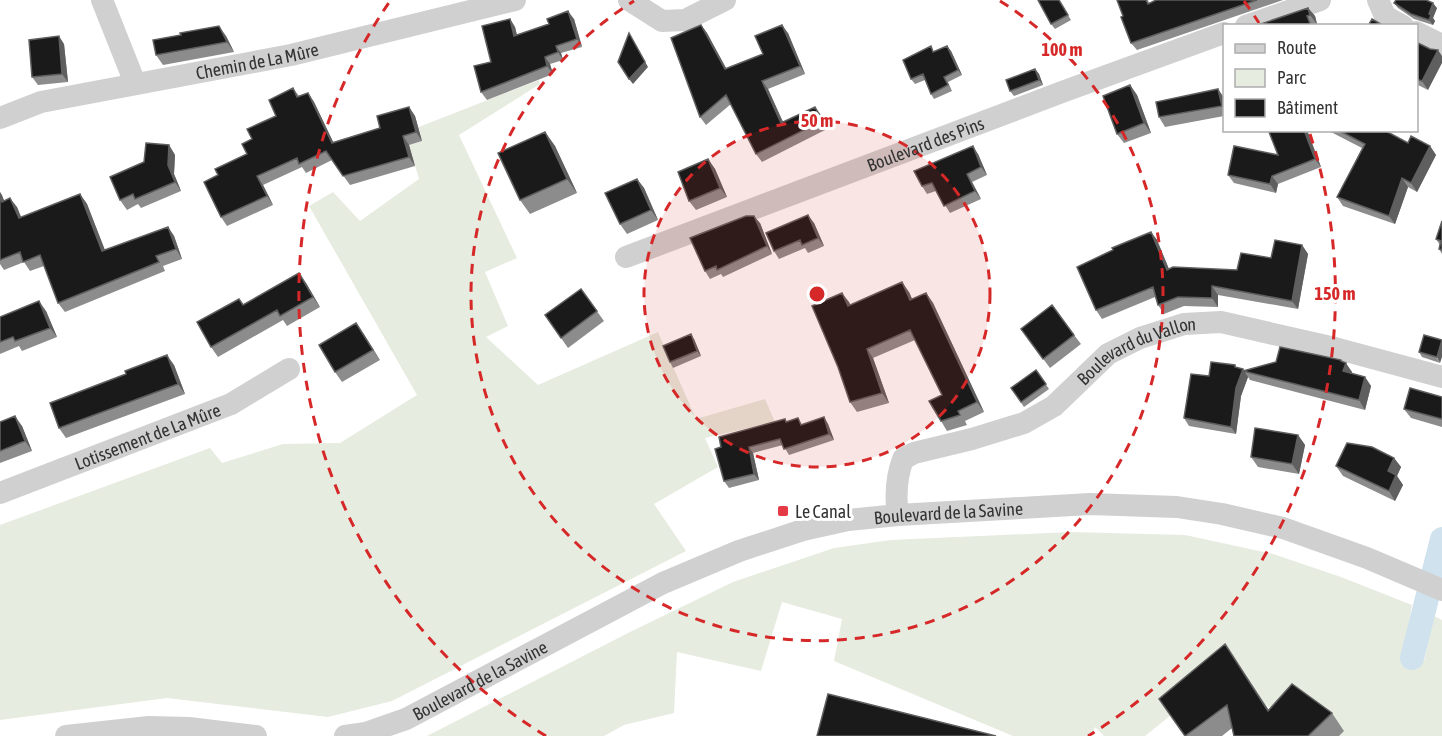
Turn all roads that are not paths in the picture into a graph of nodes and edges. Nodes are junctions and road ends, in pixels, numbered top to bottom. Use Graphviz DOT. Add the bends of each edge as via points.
graph roads {
  1 [pos="102,0"];
  2 [pos="515,0"];
  3 [pos="629,0"];
  4 [pos="725,0"];
  5 [pos="1320,0"];
  6 [pos="1378,0"];
  7 [pos="1279,6"];
  8 [pos="1249,24"];
  9 [pos="1399,24"];
  10 [pos="1223,33"];
  11 [pos="1418,33"];
  12 [pos="1442,45"];
  13 [pos="135,82"];
  14 [pos="0,118"];
  15 [pos="626,258"];
  16 [pos="289,369"];
  17 [pos="1442,376"];
  18 [pos="0,493"];
  19 [pos="898,515"];
  20 [pos="1442,590"];
  21 [pos="99,734"];
  22 [pos="66,736"];
  23 [pos="256,736"];
  24 [pos="345,736"];
  1 -- 13 [label="street"];
  2 -- 13 [label="street, Chemin de La Mûre" via="291,55"];
  3 -- 4 [label="street" via="662,21 685,20"];
  5 -- 7 [label="street"];
  6 -- 9 [label="street" via="1385,16"];
  7 -- 8 [label="street"];
  10 -- 15 [label="street, Boulevard des Pins"];
  11 -- 12 [label="street"];
  13 -- 14 [label="street, Chemin de La Mûre" via="41,102"];
  16 -- 18 [label="street, Lotissement de La Mûre" via="231,404"];
  17 -- 19 [label="street, Boulevard du Vallon" via="1221,322 1184,324 1140,338 1108,354 1054,406 1024,423 903,459 895,492"];
  19 -- 20 [label="street, Boulevard de la Savine" via="1090,504 1177,507 1283,528"];
  19 -- 24 [label="street, Boulevard de la Savine" via="803,530 739,551 663,584 406,718 366,733"];
  21 -- 22 [label="street"];
  21 -- 23 [label="street" via="149,727"];
}
